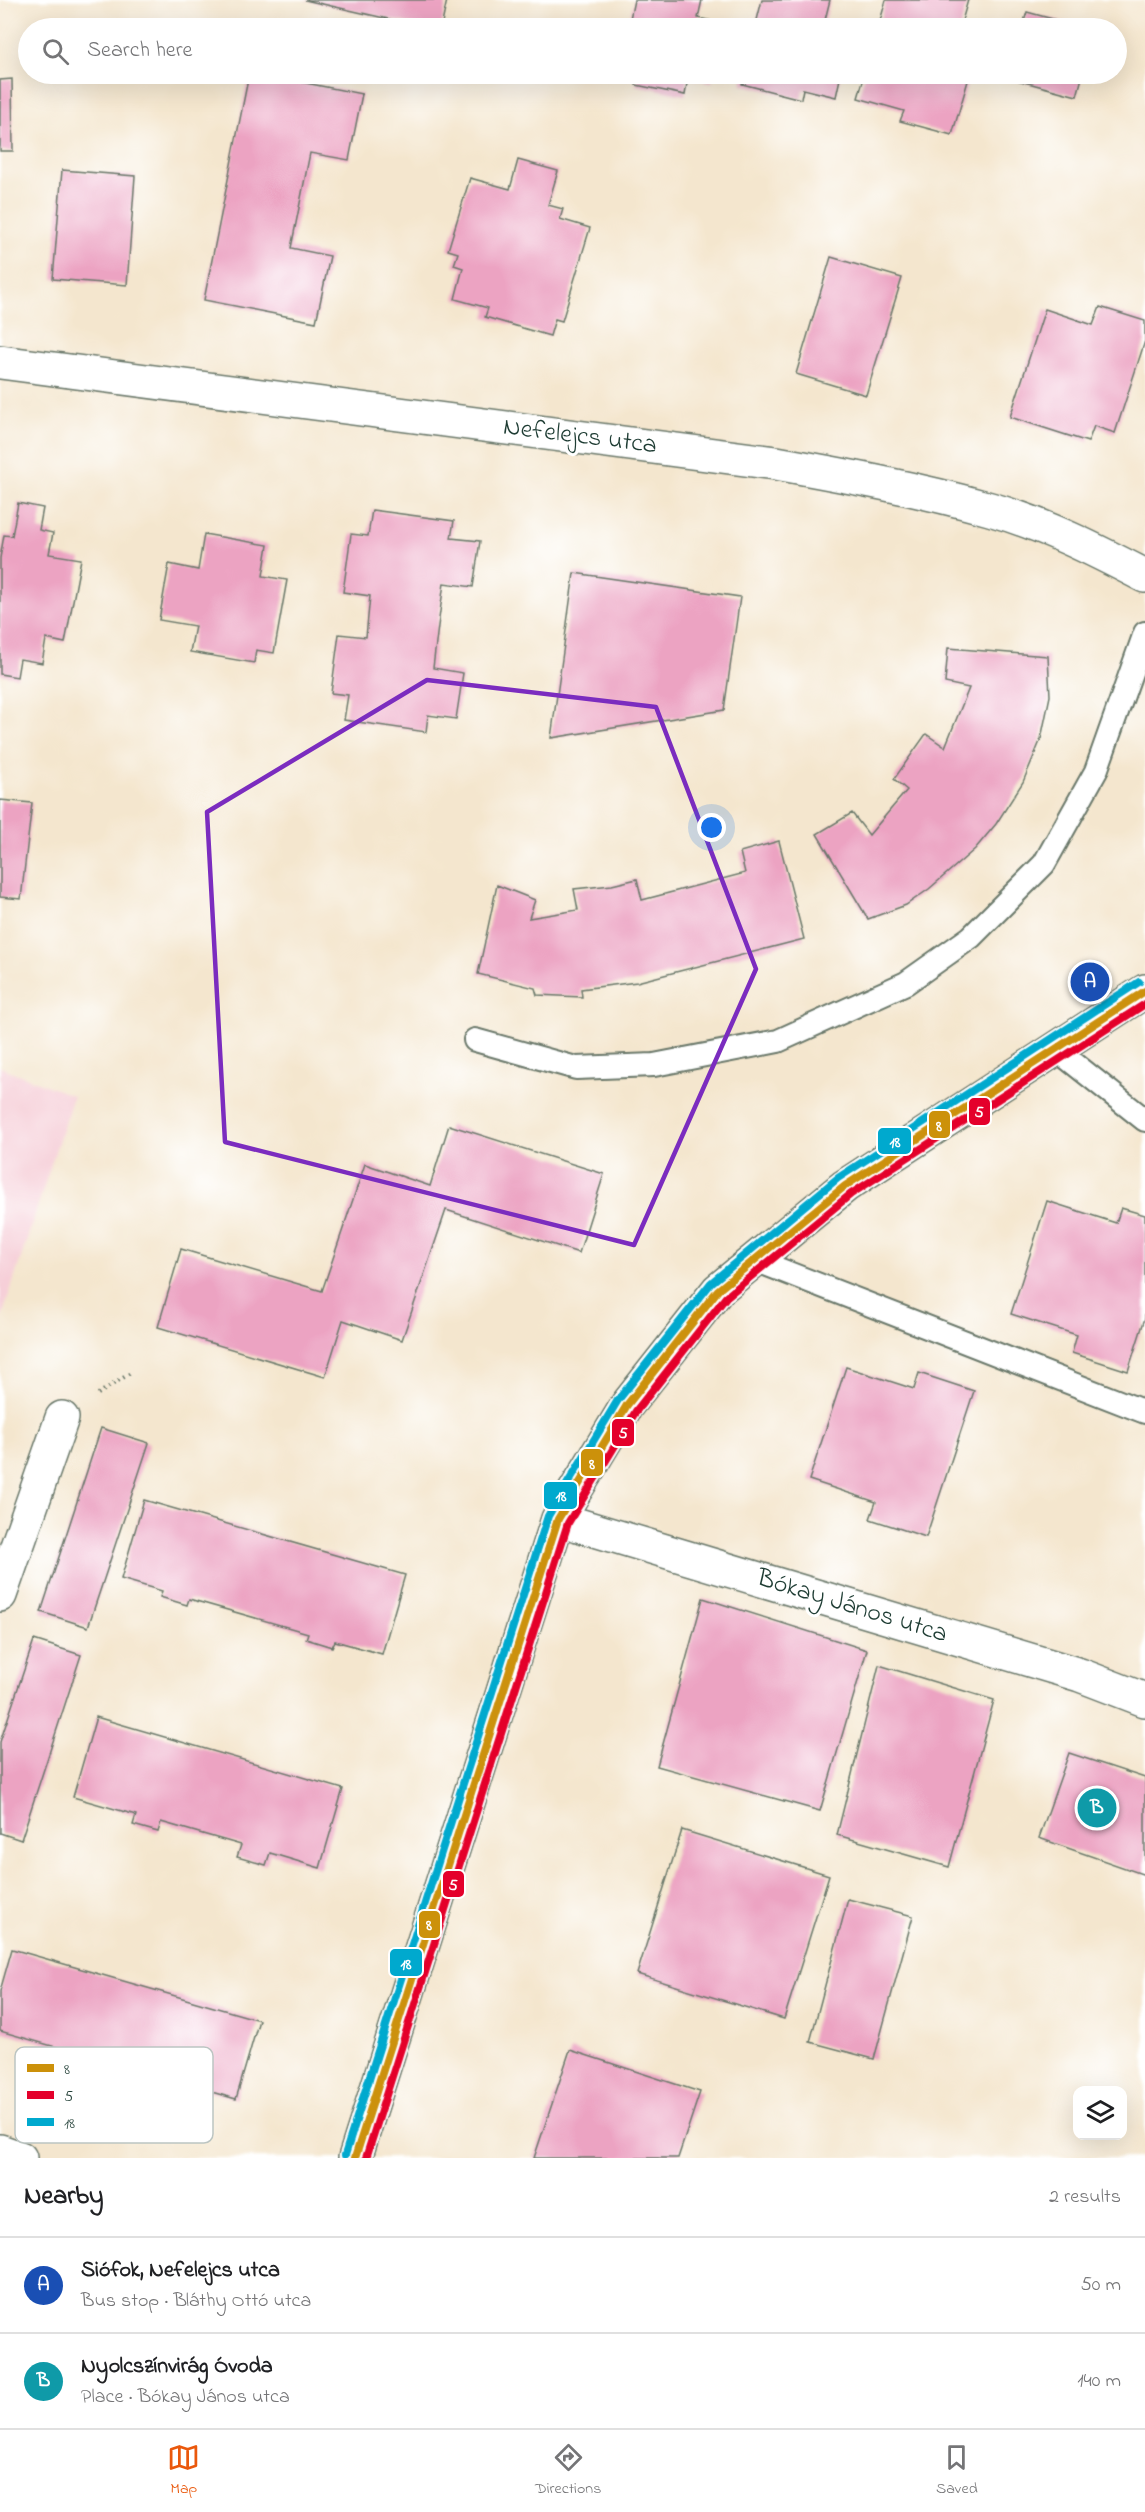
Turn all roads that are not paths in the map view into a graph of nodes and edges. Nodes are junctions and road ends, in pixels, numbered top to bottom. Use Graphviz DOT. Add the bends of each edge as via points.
graph roads {
  1 [pos="0,362"];
  2 [pos="1145,576"];
  3 [pos="1145,633"];
  4 [pos="1145,991"];
  5 [pos="475,1040"];
  6 [pos="1057,1050"];
  7 [pos="1145,1120"];
  8 [pos="755,1260"];
  9 [pos="1145,1412"];
  10 [pos="63,1418"];
  11 [pos="558,1518"];
  12 [pos="0,1595"];
  13 [pos="1145,1700"];
  14 [pos="0,2151"];
  15 [pos="20,2158"];
  16 [pos="355,2158"];
  1 -- 2 [label="street, Nefelejcs utca" via="776,463 896,484 992,509 1082,543"];
  3 -- 5 [label="lane" via="1096,771 1044,864 971,937 906,983 778,1041 654,1065 576,1068"];
  4 -- 6 [label="street"];
  6 -- 7 [label="lane"];
  6 -- 8 [label="street" via="845,1186"];
  8 -- 9 [label="lane"];
  8 -- 11 [label="street" via="718,1290 627,1405"];
  10 -- 12 [label="street"];
  11 -- 13 [label="street, Bókay János utca" via="1080,1675"];
  11 -- 16 [label="street"];
  14 -- 15 [label="street"];
}
